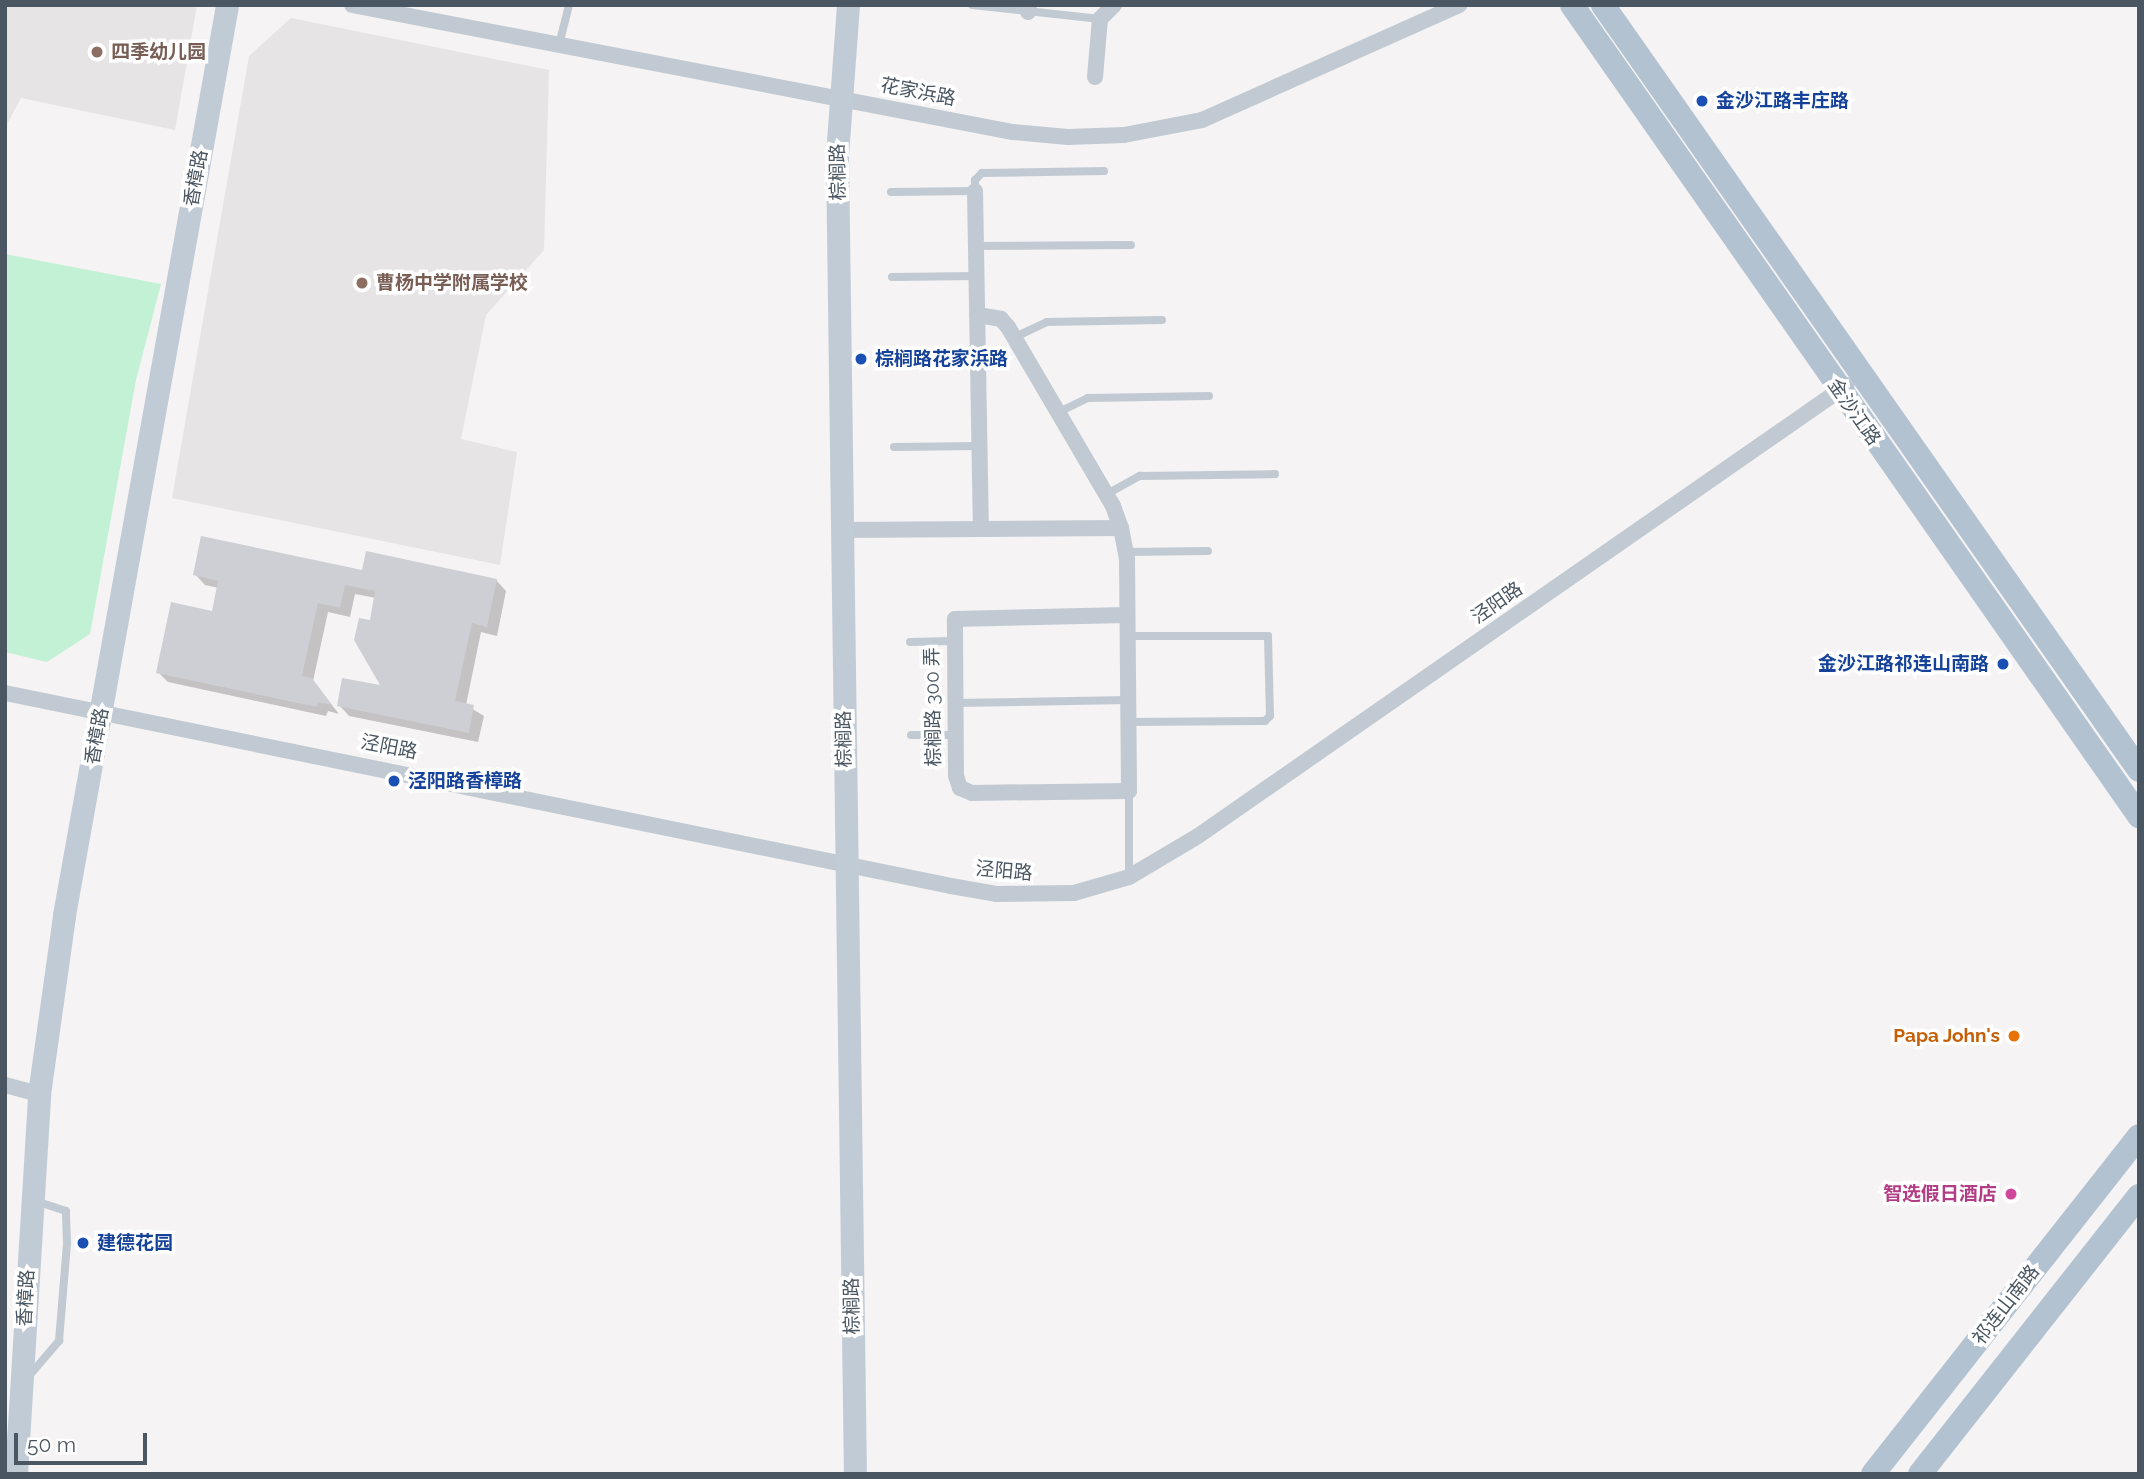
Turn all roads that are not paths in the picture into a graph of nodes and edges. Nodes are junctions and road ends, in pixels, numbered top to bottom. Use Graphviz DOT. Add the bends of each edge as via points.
graph roads {
  1 [pos="227,5"];
  2 [pos="352,5"];
  3 [pos="569,5"];
  4 [pos="848,5"];
  5 [pos="972,5"];
  6 [pos="1114,5"];
  7 [pos="1459,5"];
  8 [pos="1572,5"];
  9 [pos="1603,5"];
  10 [pos="1029,8"];
  11 [pos="1100,19"];
  12 [pos="559,45"];
  13 [pos="1095,77"];
  14 [pos="838,99"];
  15 [pos="1104,172"];
  16 [pos="975,191"];
  17 [pos="891,192"];
  18 [pos="1131,245"];
  19 [pos="976,246"];
  20 [pos="977,276"];
  21 [pos="892,277"];
  22 [pos="977,315"];
  23 [pos="1163,320"];
  24 [pos="1014,337"];
  25 [pos="978,361"];
  26 [pos="893,362"];
  27 [pos="1861,375"];
  28 [pos="1839,390"];
  29 [pos="1209,396"];
  30 [pos="1059,412"];
  31 [pos="979,446"];
  32 [pos="894,447"];
  33 [pos="1275,474"];
  34 [pos="1107,494"];
  35 [pos="1121,528"];
  36 [pos="981,529"];
  37 [pos="841,530"];
  38 [pos="1208,551"];
  39 [pos="1126,552"];
  40 [pos="1127,615"];
  41 [pos="1127,636"];
  42 [pos="953,641"];
  43 [pos="910,642"];
  44 [pos="5,693"];
  45 [pos="1128,700"];
  46 [pos="954,702"];
  47 [pos="102,712"];
  48 [pos="1128,722"];
  49 [pos="955,735"];
  50 [pos="911,736"];
  51 [pos="2139,770"];
  52 [pos="1129,791"];
  53 [pos="2139,816"];
  54 [pos="845,864"];
  55 [pos="1129,877"];
  56 [pos="5,1085"];
  57 [pos="39,1094"];
  58 [pos="2139,1136"];
  59 [pos="2139,1196"];
  60 [pos="32,1200"];
  61 [pos="21,1385"];
  62 [pos="16,1474"];
  63 [pos="855,1474"];
  64 [pos="1873,1474"];
  65 [pos="1920,1474"];
  1 -- 47 [label="street, 香樟路"];
  2 -- 12 [label="street, 花家浜路"];
  3 -- 12 [label="lane"];
  4 -- 14 [label="street, 棕榈路"];
  5 -- 10 [label="lane"];
  6 -- 11 [label="street"];
  7 -- 14 [label="street, 花家浜路" via="1221,113 1153,132 1041,136"];
  8 -- 28 [label="main road, 金沙江路"];
  9 -- 27 [label="main road, 金沙江路"];
  10 -- 11 [label="lane"];
  11 -- 13 [label="street"];
  12 -- 14 [label="street, 花家浜路"];
  14 -- 37 [label="street, 棕榈路"];
  15 -- 16 [label="lane" via="982,173 975,180"];
  16 -- 17 [label="lane"];
  16 -- 19 [label="street"];
  18 -- 19 [label="lane"];
  19 -- 20 [label="street"];
  20 -- 21 [label="lane"];
  20 -- 22 [label="street"];
  22 -- 24 [label="street" via="1001,319"];
  22 -- 25 [label="street"];
  23 -- 24 [label="lane" via="1047,322"];
  24 -- 30 [label="street"];
  25 -- 26 [label="lane"];
  25 -- 31 [label="street"];
  27 -- 28 [label="street, 泾阳路"];
  27 -- 51 [label="main road, 金沙江路"];
  28 -- 53 [label="main road, 金沙江路"];
  28 -- 55 [label="street, 泾阳路" via="1198,836"];
  29 -- 30 [label="lane" via="1088,398"];
  30 -- 34 [label="street"];
  31 -- 32 [label="lane"];
  31 -- 36 [label="street"];
  33 -- 34 [label="lane" via="1140,476"];
  34 -- 35 [label="street"];
  35 -- 36 [label="street"];
  35 -- 39 [label="street"];
  36 -- 37 [label="street"];
  37 -- 54 [label="street, 棕榈路"];
  38 -- 39 [label="lane"];
  39 -- 40 [label="street"];
  40 -- 41 [label="street"];
  40 -- 42 [label="street, 棕榈路 300 弄" via="960,617 953,624"];
  41 -- 45 [label="street"];
  41 -- 48 [label="lane" via="1268,636 1270,716 1265,721"];
  42 -- 43 [label="lane"];
  42 -- 46 [label="street, 棕榈路 300 弄"];
  44 -- 47 [label="street, 泾阳路"];
  45 -- 46 [label="lane"];
  45 -- 48 [label="street"];
  46 -- 49 [label="street, 棕榈路 300 弄"];
  47 -- 54 [label="street, 泾阳路"];
  47 -- 57 [label="street, 香樟路" via="64,915"];
  48 -- 52 [label="street"];
  49 -- 50 [label="lane"];
  49 -- 52 [label="street, 棕榈路 300 弄" via="956,776 960,788 972,793"];
  52 -- 55 [label="lane"];
  54 -- 55 [label="street, 泾阳路" via="997,894 1074,893"];
  54 -- 63 [label="street, 棕榈路"];
  56 -- 57 [label="street"];
  57 -- 60 [label="street, 香樟路"];
  58 -- 64 [label="main road, 祁连山南路"];
  59 -- 65 [label="main road, 祁连山南路"];
  60 -- 61 [label="street, 香樟路"];
  60 -- 61 [label="lane" via="66,1210 67,1243 59,1341"];
  61 -- 62 [label="street, 香樟路"];
}
